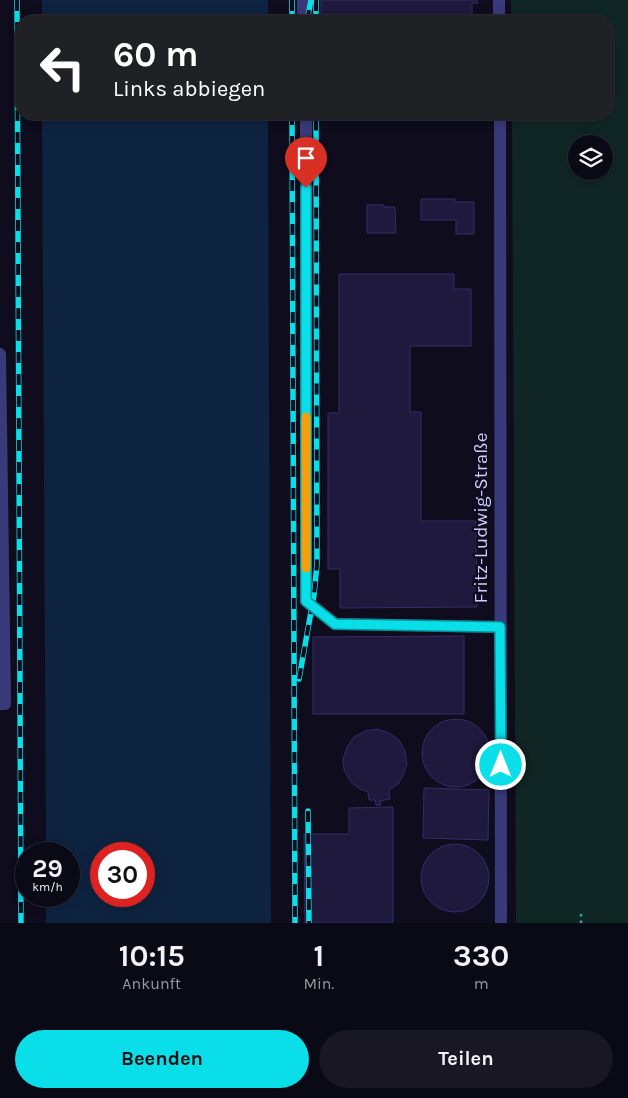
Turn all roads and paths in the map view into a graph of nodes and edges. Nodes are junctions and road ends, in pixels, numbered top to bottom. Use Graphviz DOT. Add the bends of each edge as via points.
graph roads {
  1 [pos="303,0"];
  2 [pos="499,0"];
  3 [pos="303,15"];
  4 [pos="499,15"];
  5 [pos="306,120"];
  6 [pos="500,120"];
  7 [pos="0,354"];
  8 [pos="1,382"];
  9 [pos="500,627"];
  10 [pos="0,704"];
  11 [pos="581,913"];
  12 [pos="501,923"];
  13 [pos="581,923"];
  1 -- 3 [label="street"];
  2 -- 4 [label="street"];
  5 -- 9 [label="street" via="306,601 335,624"];
  6 -- 9 [label="street, Fritz-Ludwig-Straße"];
  7 -- 8 [label="street"];
  8 -- 10 [label="street" via="5,704"];
  9 -- 12 [label="street, Fritz-Ludwig-Straße"];
  11 -- 13 [label="path"];
}
